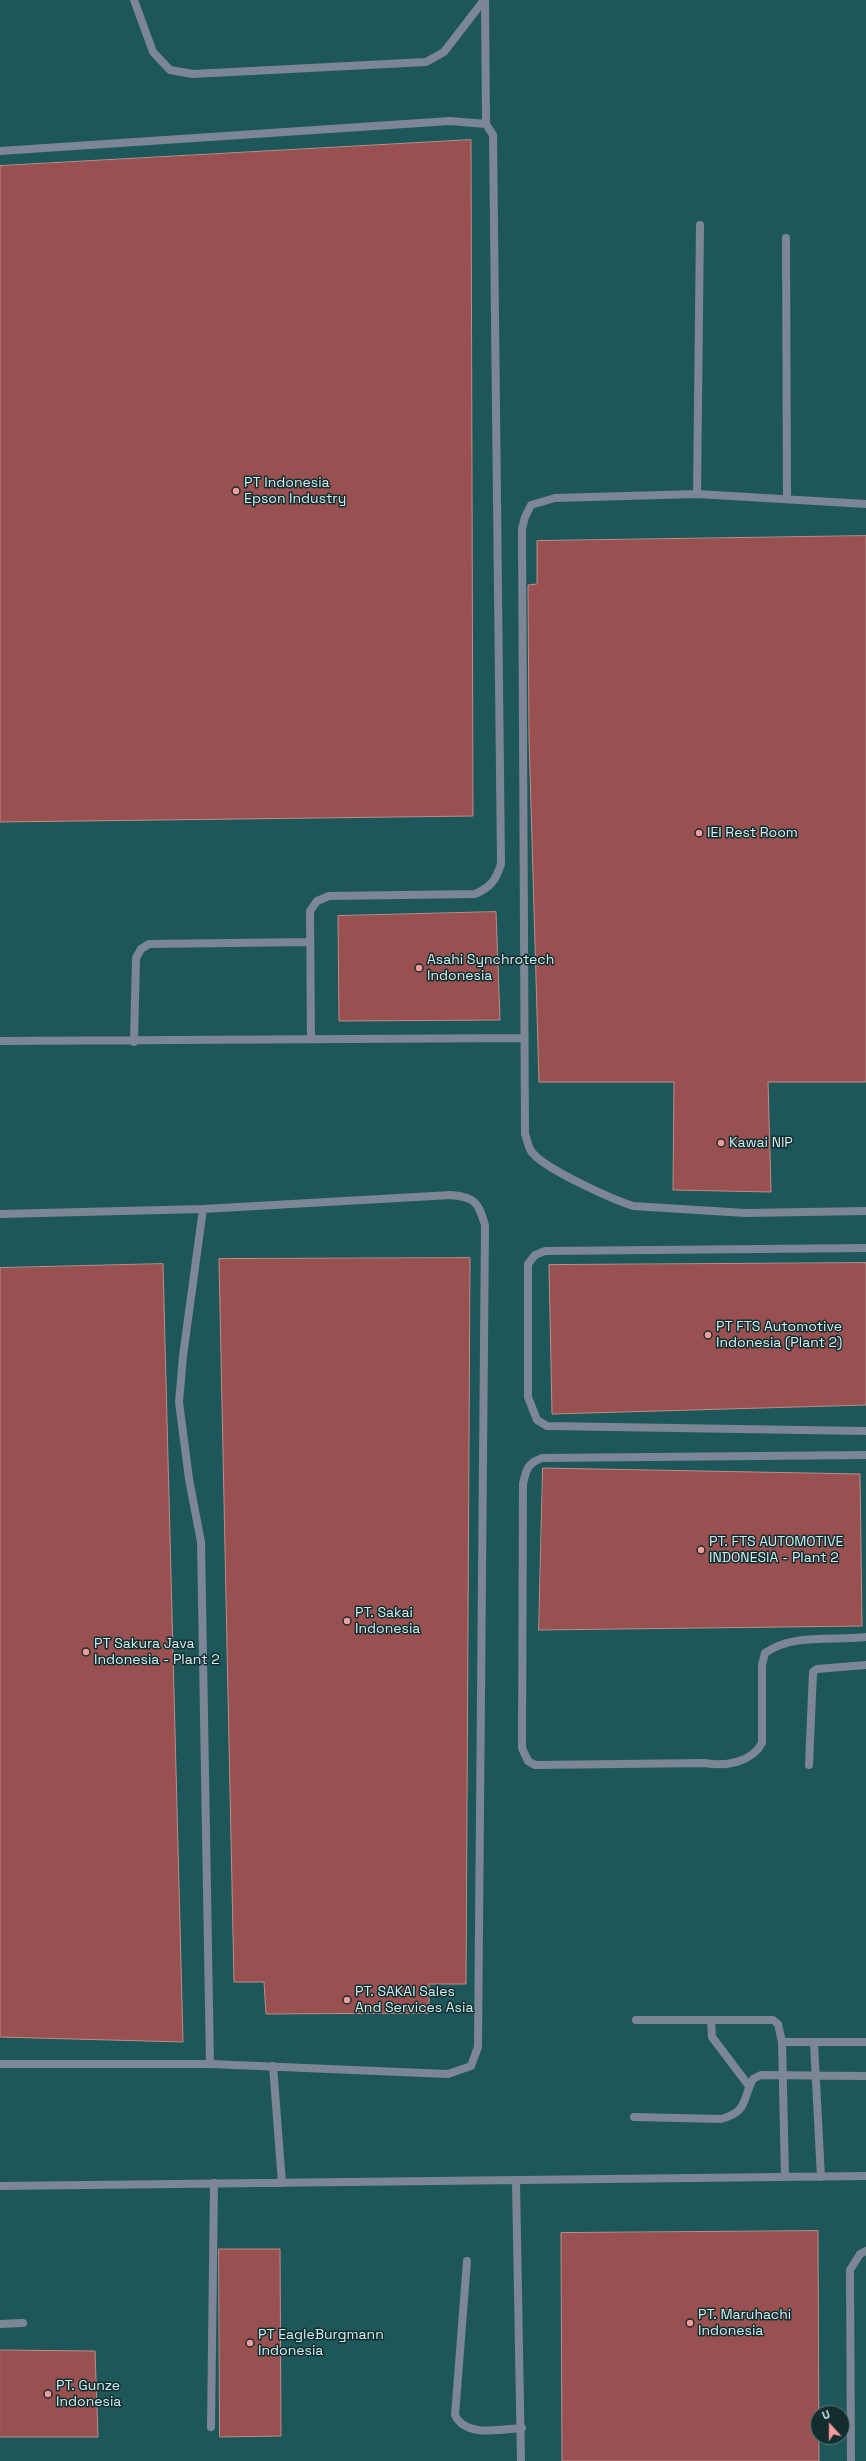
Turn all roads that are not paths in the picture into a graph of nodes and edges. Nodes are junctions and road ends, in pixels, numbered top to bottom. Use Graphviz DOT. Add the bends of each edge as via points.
graph roads {
  1 [pos="134,0"];
  2 [pos="484,0"];
  3 [pos="486,124"];
  4 [pos="0,151"];
  5 [pos="700,225"];
  6 [pos="786,238"];
  7 [pos="697,494"];
  8 [pos="787,499"];
  9 [pos="866,504"];
  10 [pos="310,942"];
  11 [pos="524,1038"];
  12 [pos="311,1039"];
  13 [pos="0,1041"];
  14 [pos="134,1042"];
  15 [pos="203,1209"];
  16 [pos="866,1212"];
  17 [pos="0,1214"];
  18 [pos="866,1248"];
  19 [pos="866,1431"];
  20 [pos="866,1455"];
  21 [pos="866,1638"];
  22 [pos="866,1665"];
  23 [pos="809,1765"];
  24 [pos="636,2020"];
  25 [pos="710,2020"];
  26 [pos="782,2042"];
  27 [pos="866,2042"];
  28 [pos="814,2043"];
  29 [pos="0,2064"];
  30 [pos="210,2064"];
  31 [pos="273,2066"];
  32 [pos="782,2076"];
  33 [pos="866,2076"];
  34 [pos="814,2077"];
  35 [pos="750,2086"];
  36 [pos="634,2117"];
  37 [pos="866,2176"];
  38 [pos="785,2177"];
  39 [pos="821,2177"];
  40 [pos="516,2181"];
  41 [pos="214,2183"];
  42 [pos="282,2183"];
  43 [pos="0,2186"];
  44 [pos="866,2251"];
  45 [pos="467,2261"];
  46 [pos="23,2323"];
  47 [pos="0,2324"];
  48 [pos="211,2427"];
  49 [pos="522,2428"];
  50 [pos="521,2461"];
  51 [pos="850,2461"];
  1 -- 2 [label="lane" via="153,52 170,70 193,74 426,62 444,52"];
  2 -- 3 [label="lane"];
  3 -- 4 [label="lane" via="418,122"];
  3 -- 10 [label="lane" via="493,135 494,154 501,864 497,878 489,888 476,894 329,896 317,901 310,911"];
  5 -- 7 [label="lane"];
  6 -- 8 [label="lane"];
  7 -- 8 [label="lane"];
  7 -- 11 [label="lane" via="555,498 531,505 525,517 522,529"];
  8 -- 9 [label="lane"];
  10 -- 12 [label="lane"];
  10 -- 14 [label="lane" via="149,944 141,949 136,958"];
  11 -- 12 [label="lane"];
  11 -- 16 [label="lane" via="525,1134 531,1151 544,1163 618,1201 633,1206 744,1213"];
  12 -- 14 [label="lane"];
  13 -- 14 [label="lane"];
  15 -- 17 [label="lane"];
  15 -- 30 [label="lane" via="179,1402 189,1479 201,1542"];
  15 -- 31 [label="lane" via="451,1195 468,1196 479,1206 485,1225 478,2047 470,2066 448,2074"];
  18 -- 19 [label="lane" via="545,1251 535,1255 528,1264 527,1328 528,1397 536,1420 547,1426"];
  20 -- 21 [label="lane" via="542,1458 531,1462 526,1469 523,1484 522,1748 528,1761 535,1765 705,1763 717,1766 744,1759 758,1751 762,1743 762,1665 765,1653 805,1640"];
  22 -- 23 [label="lane" via="817,1669 813,1672"];
  24 -- 25 [label="lane"];
  25 -- 26 [label="lane" via="773,2020 778,2024"];
  25 -- 35 [label="lane" via="712,2037"];
  26 -- 28 [label="lane"];
  26 -- 32 [label="lane"];
  27 -- 28 [label="lane"];
  28 -- 34 [label="lane"];
  29 -- 30 [label="lane"];
  30 -- 31 [label="lane"];
  31 -- 42 [label="lane"];
  32 -- 34 [label="lane"];
  32 -- 35 [label="lane" via="761,2075 753,2079"];
  32 -- 38 [label="lane"];
  33 -- 34 [label="lane"];
  34 -- 39 [label="lane"];
  35 -- 36 [label="lane" via="739,2112 732,2116 720,2119"];
  37 -- 39 [label="lane"];
  38 -- 39 [label="lane"];
  38 -- 40 [label="lane"];
  40 -- 42 [label="lane"];
  40 -- 49 [label="lane"];
  41 -- 42 [label="lane"];
  41 -- 43 [label="lane"];
  41 -- 48 [label="lane"];
  44 -- 51 [label="lane" via="860,2254 850,2270"];
  45 -- 49 [label="lane" via="455,2415 462,2426 470,2429"];
  46 -- 47 [label="lane"];
  49 -- 50 [label="lane"];
}
